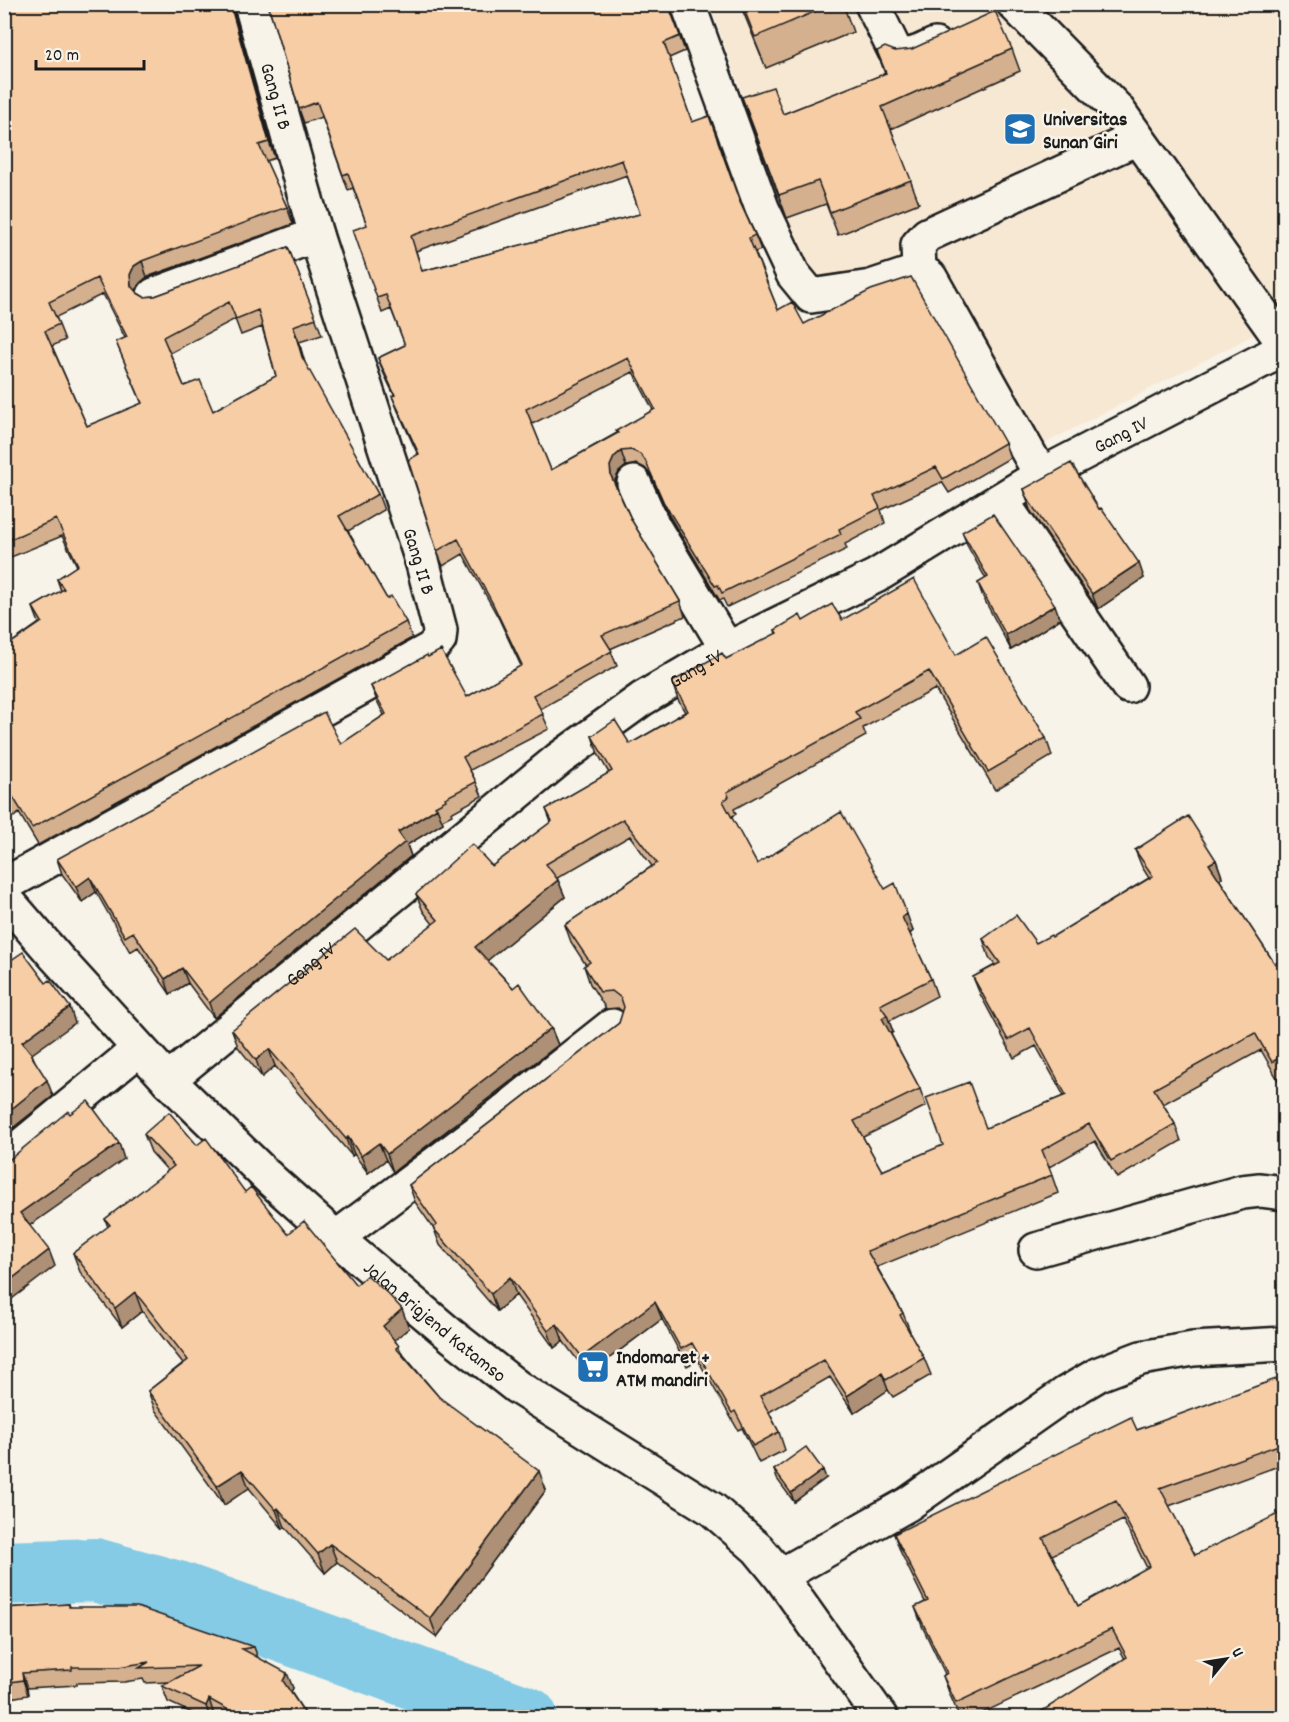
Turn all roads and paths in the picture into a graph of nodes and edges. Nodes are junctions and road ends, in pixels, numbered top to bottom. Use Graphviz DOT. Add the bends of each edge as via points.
graph roads {
  1 [pos="251,4"];
  2 [pos="688,4"];
  3 [pos="872,4"];
  4 [pos="1015,6"];
  5 [pos="1137,138"];
  6 [pos="316,235"];
  7 [pos="919,271"];
  8 [pos="154,295"];
  9 [pos="1284,344"];
  10 [pos="1284,349"];
  11 [pos="1041,475"];
  12 [pos="634,483"];
  13 [pos="1001,500"];
  14 [pos="727,649"];
  15 [pos="1128,686"];
  16 [pos="4,885"];
  17 [pos="4,897"];
  18 [pos="612,1026"];
  19 [pos="139,1050"];
  20 [pos="168,1080"];
  21 [pos="4,1160"];
  22 [pos="1284,1193"];
  23 [pos="336,1238"];
  24 [pos="1036,1250"];
  25 [pos="1284,1344"];
  26 [pos="780,1576"];
  27 [pos="881,1718"];
  1 -- 6 [label="street, Gang II B"];
  2 -- 7 [label="street" via="762,208 793,274 811,296 871,287"];
  3 -- 4 [label="street" via="895,51 906,57"];
  4 -- 5 [label="street" via="1117,109"];
  5 -- 7 [label="street" via="927,235 918,245"];
  5 -- 9 [label="street"];
  6 -- 8 [label="street"];
  6 -- 16 [label="street, Gang II B" via="423,564 440,630 439,640 431,649"];
  7 -- 11 [label="street" via="930,277"];
  10 -- 11 [label="street, Gang IV"];
  11 -- 13 [label="street, Gang IV"];
  12 -- 14 [label="street" via="653,526"];
  13 -- 14 [label="street, Gang IV" via="876,576"];
  13 -- 15 [label="street"];
  14 -- 20 [label="street, Gang IV" via="642,699 559,759"];
  17 -- 19 [label="street, Jalan Brigjend Katamso"];
  18 -- 23 [label="street"];
  19 -- 20 [label="street, Jalan Brigjend Katamso"];
  19 -- 21 [label="street"];
  20 -- 23 [label="street, Jalan Brigjend Katamso"];
  22 -- 24 [label="street" via="1242,1192"];
  23 -- 26 [label="street, Jalan Brigjend Katamso" via="517,1387 712,1509 758,1549"];
  25 -- 26 [label="street" via="1193,1349 1141,1358 1099,1374 908,1504"];
  26 -- 27 [label="street, Jalan Brigjend Katamso"];
}
